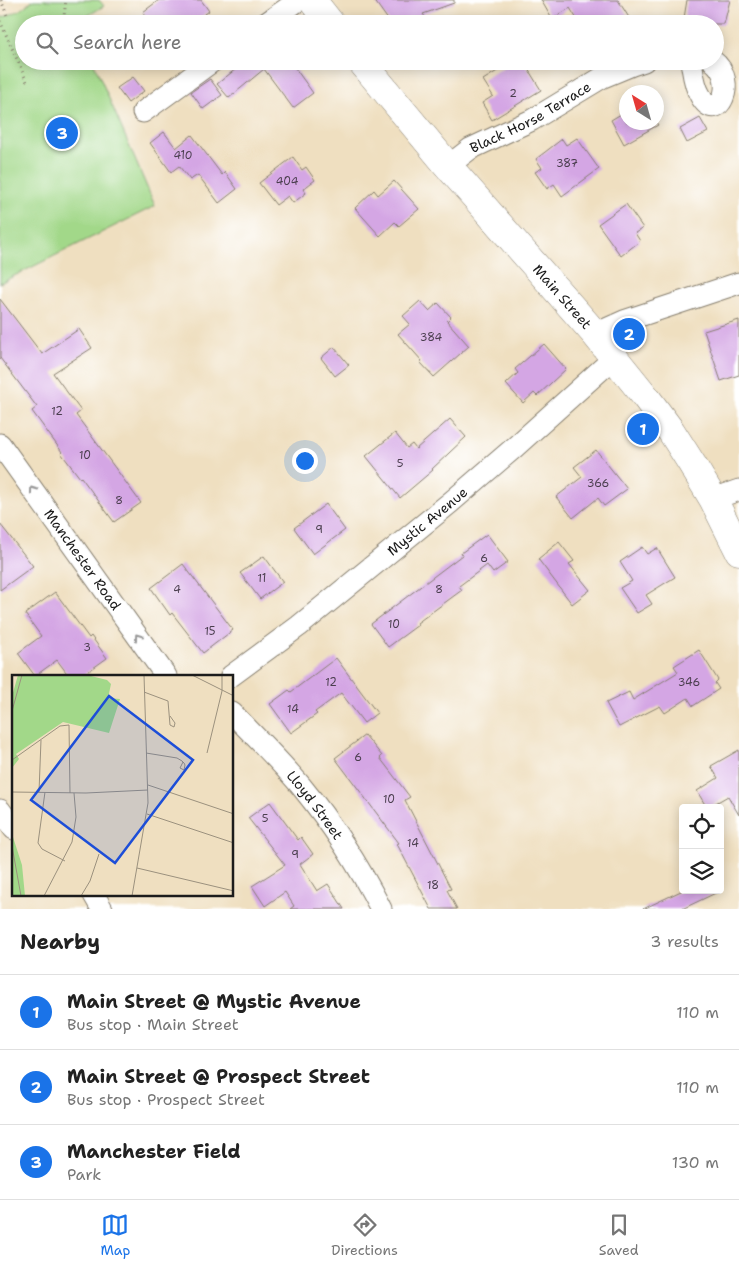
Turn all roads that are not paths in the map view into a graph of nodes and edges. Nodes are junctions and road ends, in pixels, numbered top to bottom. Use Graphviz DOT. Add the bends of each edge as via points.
graph roads {
  1 [pos="299,0"];
  2 [pos="312,0"];
  3 [pos="278,15"];
  4 [pos="324,15"];
  5 [pos="724,67"];
  6 [pos="201,70"];
  7 [pos="368,70"];
  8 [pos="621,70"];
  9 [pos="693,70"];
  10 [pos="143,112"];
  11 [pos="448,166"];
  12 [pos="739,283"];
  13 [pos="596,334"];
  14 [pos="615,357"];
  15 [pos="0,444"];
  16 [pos="739,490"];
  17 [pos="713,498"];
  18 [pos="739,551"];
  19 [pos="165,675"];
  20 [pos="232,675"];
  21 [pos="234,715"];
  22 [pos="0,810"];
  23 [pos="12,828"];
  24 [pos="12,833"];
  25 [pos="0,843"];
  26 [pos="95,896"];
  27 [pos="102,909"];
  28 [pos="381,909"];
  1 -- 3 [label="street"];
  2 -- 4 [label="main road"];
  5 -- 9 [label="street" via="736,89 726,104 720,106 707,104 699,94"];
  6 -- 10 [label="street"];
  7 -- 11 [label="main road, Main Street"];
  8 -- 11 [label="street, Black Horse Terrace" via="603,77 532,120 470,149"];
  11 -- 13 [label="main road, Main Street"];
  12 -- 13 [label="street" via="624,321"];
  13 -- 14 [label="main road, Main Street"];
  14 -- 17 [label="main road, Main Street" via="671,431"];
  14 -- 20 [label="street, Mystic Avenue" via="451,502 306,620"];
  19 -- 15 [label="street, Manchester Road, one-way"];
  16 -- 17 [label="street"];
  17 -- 18 [label="main road, Main Street"];
  21 -- 28 [label="street, Lloyd Street" via="312,800 348,852"];
  22 -- 23 [label="street"];
  24 -- 25 [label="street"];
  26 -- 27 [label="street"];
}
